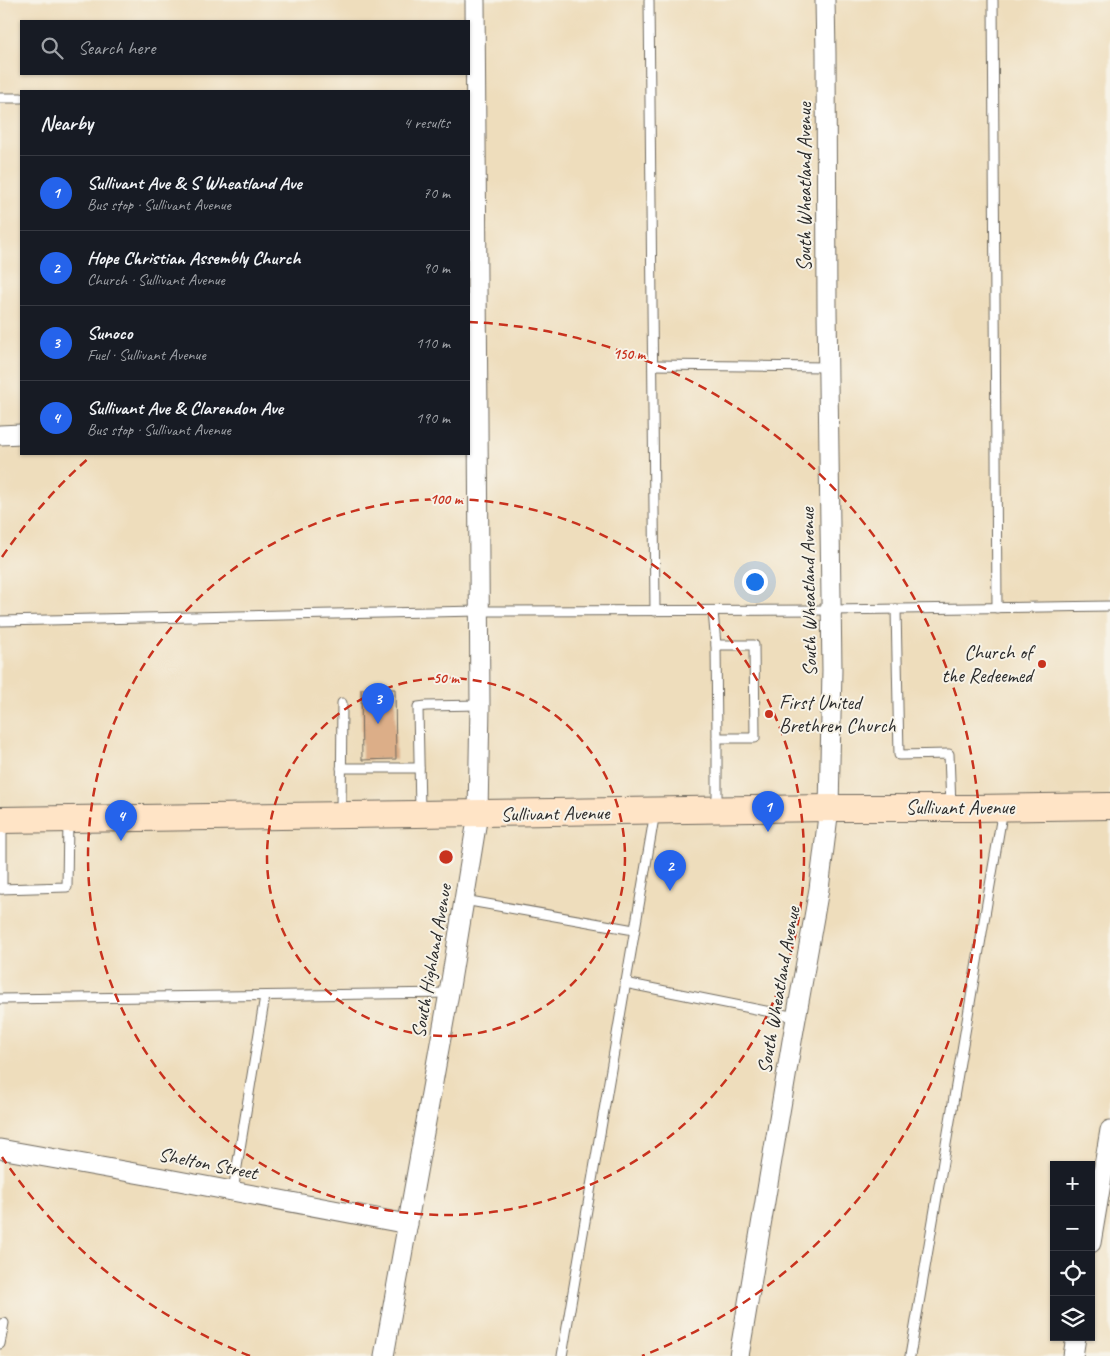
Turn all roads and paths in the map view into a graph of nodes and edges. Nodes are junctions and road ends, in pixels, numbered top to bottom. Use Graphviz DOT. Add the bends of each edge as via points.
graph roads {
  1 [pos="475,0"];
  2 [pos="649,0"];
  3 [pos="824,0"];
  4 [pos="993,0"];
  5 [pos="472,92"];
  6 [pos="0,98"];
  7 [pos="20,98"];
  8 [pos="653,365"];
  9 [pos="828,367"];
  10 [pos="474,426"];
  11 [pos="20,434"];
  12 [pos="0,435"];
  13 [pos="1110,606"];
  14 [pos="997,608"];
  15 [pos="896,609"];
  16 [pos="713,610"];
  17 [pos="831,610"];
  18 [pos="479,611"];
  19 [pos="655,611"];
  20 [pos="0,621"];
  21 [pos="716,645"];
  22 [pos="342,703"];
  23 [pos="480,705"];
  24 [pos="717,738"];
  25 [pos="342,768"];
  26 [pos="419,768"];
  27 [pos="1110,806"];
  28 [pos="1004,807"];
  29 [pos="830,808"];
  30 [pos="951,808"];
  31 [pos="655,811"];
  32 [pos="717,811"];
  33 [pos="420,814"];
  34 [pos="478,814"];
  35 [pos="341,815"];
  36 [pos="68,819"];
  37 [pos="1,820"];
  38 [pos="1,889"];
  39 [pos="464,900"];
  40 [pos="634,930"];
  41 [pos="625,983"];
  42 [pos="449,993"];
  43 [pos="265,996"];
  44 [pos="0,999"];
  45 [pos="796,1017"];
  46 [pos="1110,1130"];
  47 [pos="0,1149"];
  48 [pos="233,1191"];
  49 [pos="1095,1220"];
  50 [pos="408,1224"];
  51 [pos="4,1323"];
  52 [pos="1075,1341"];
  53 [pos="0,1344"];
  54 [pos="384,1356"];
  55 [pos="562,1356"];
  56 [pos="739,1356"];
  57 [pos="910,1356"];
  58 [pos="1073,1356"];
  1 -- 5 [label="street, South Highland Avenue"];
  2 -- 8 [label="lane"];
  3 -- 9 [label="street, South Wheatland Avenue"];
  4 -- 14 [label="lane"];
  5 -- 10 [label="street, South Highland Avenue"];
  6 -- 7 [label="lane"];
  8 -- 9 [label="lane"];
  8 -- 19 [label="lane"];
  9 -- 17 [label="street, South Wheatland Avenue"];
  10 -- 18 [label="street, South Highland Avenue"];
  11 -- 12 [label="street"];
  13 -- 14 [label="lane"];
  14 -- 15 [label="lane"];
  15 -- 17 [label="lane"];
  15 -- 30 [label="lane" via="899,755 949,754"];
  16 -- 17 [label="lane"];
  16 -- 19 [label="lane"];
  16 -- 21 [label="lane"];
  17 -- 29 [label="street, South Wheatland Avenue"];
  18 -- 19 [label="lane"];
  18 -- 20 [label="lane"];
  18 -- 23 [label="street, South Highland Avenue"];
  21 -- 24 [label="lane"];
  21 -- 24 [label="lane" via="754,645 755,710 755,738"];
  22 -- 25 [label="lane"];
  23 -- 26 [label="lane" via="418,707"];
  23 -- 34 [label="street, South Highland Avenue"];
  24 -- 32 [label="lane"];
  25 -- 26 [label="lane"];
  25 -- 35 [label="lane"];
  26 -- 33 [label="lane"];
  27 -- 28 [label="main road, Sullivant Avenue"];
  28 -- 30 [label="main road, Sullivant Avenue"];
  28 -- 57 [label="lane"];
  29 -- 30 [label="main road, Sullivant Avenue"];
  29 -- 32 [label="main road, Sullivant Avenue"];
  29 -- 45 [label="street, South Wheatland Avenue"];
  31 -- 32 [label="main road, Sullivant Avenue"];
  31 -- 34 [label="main road, Sullivant Avenue"];
  31 -- 40 [label="lane"];
  33 -- 34 [label="main road, Sullivant Avenue"];
  33 -- 35 [label="main road, Sullivant Avenue"];
  34 -- 39 [label="street, South Highland Avenue"];
  35 -- 36 [label="main road, Sullivant Avenue"];
  36 -- 37 [label="main road, Sullivant Avenue"];
  36 -- 38 [label="lane" via="67,887"];
  37 -- 38 [label="lane"];
  39 -- 40 [label="lane"];
  39 -- 42 [label="street, South Highland Avenue"];
  40 -- 41 [label="lane"];
  41 -- 45 [label="lane"];
  41 -- 55 [label="lane"];
  42 -- 43 [label="lane"];
  42 -- 50 [label="street, South Highland Avenue"];
  43 -- 44 [label="lane"];
  43 -- 48 [label="lane"];
  45 -- 56 [label="street, South Wheatland Avenue"];
  46 -- 49 [label="street"];
  47 -- 48 [label="street, Shelton Street"];
  48 -- 50 [label="street, Shelton Street"];
  50 -- 54 [label="street, South Highland Avenue"];
  51 -- 53 [label="lane"];
  52 -- 58 [label="street"];
}
